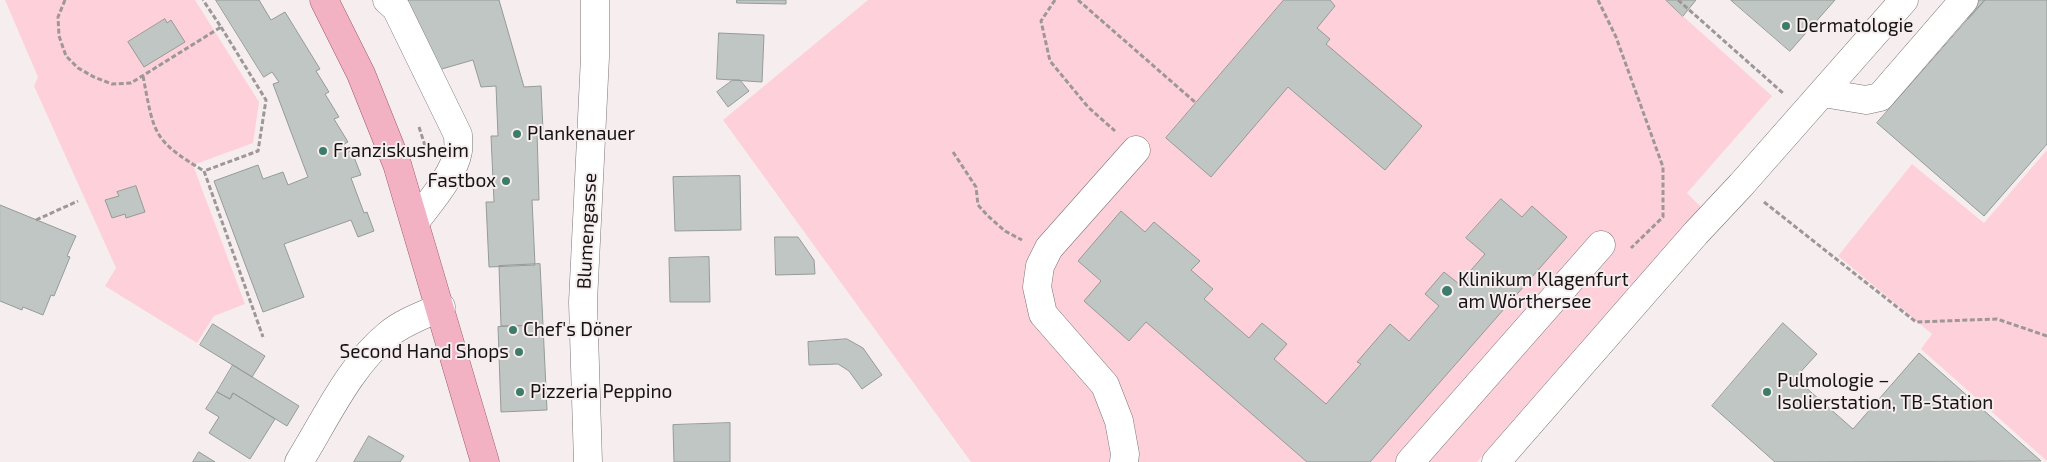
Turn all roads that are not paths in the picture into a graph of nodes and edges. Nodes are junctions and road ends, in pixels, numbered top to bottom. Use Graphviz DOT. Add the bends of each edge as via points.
graph roads {
  1 [pos="324,0"];
  2 [pos="387,0"];
  3 [pos="596,0"];
  4 [pos="1964,0"];
  5 [pos="1889,5"];
  6 [pos="1814,104"];
  7 [pos="1136,150"];
  8 [pos="415,222"];
  9 [pos="1601,245"];
  10 [pos="441,307"];
  11 [pos="299,462"];
  12 [pos="485,462"];
  13 [pos="588,462"];
  14 [pos="1124,462"];
  15 [pos="1410,462"];
  16 [pos="1496,462"];
  1 -- 8 [label="main road" via="361,74 397,164"];
  2 -- 8 [label="street" via="396,8 458,135 459,150 454,165"];
  3 -- 13 [label="street, Blumengasse" via="583,302"];
  4 -- 6 [label="street" via="1880,97"];
  5 -- 6 [label="street"];
  6 -- 16 [label="street" via="1696,233"];
  7 -- 14 [label="street" via="1050,248 1040,266 1037,287 1043,314 1106,385 1119,421"];
  8 -- 10 [label="main road"];
  9 -- 15 [label="street"];
  10 -- 11 [label="street" via="391,332 373,349 345,387"];
  10 -- 12 [label="main road"];
}
